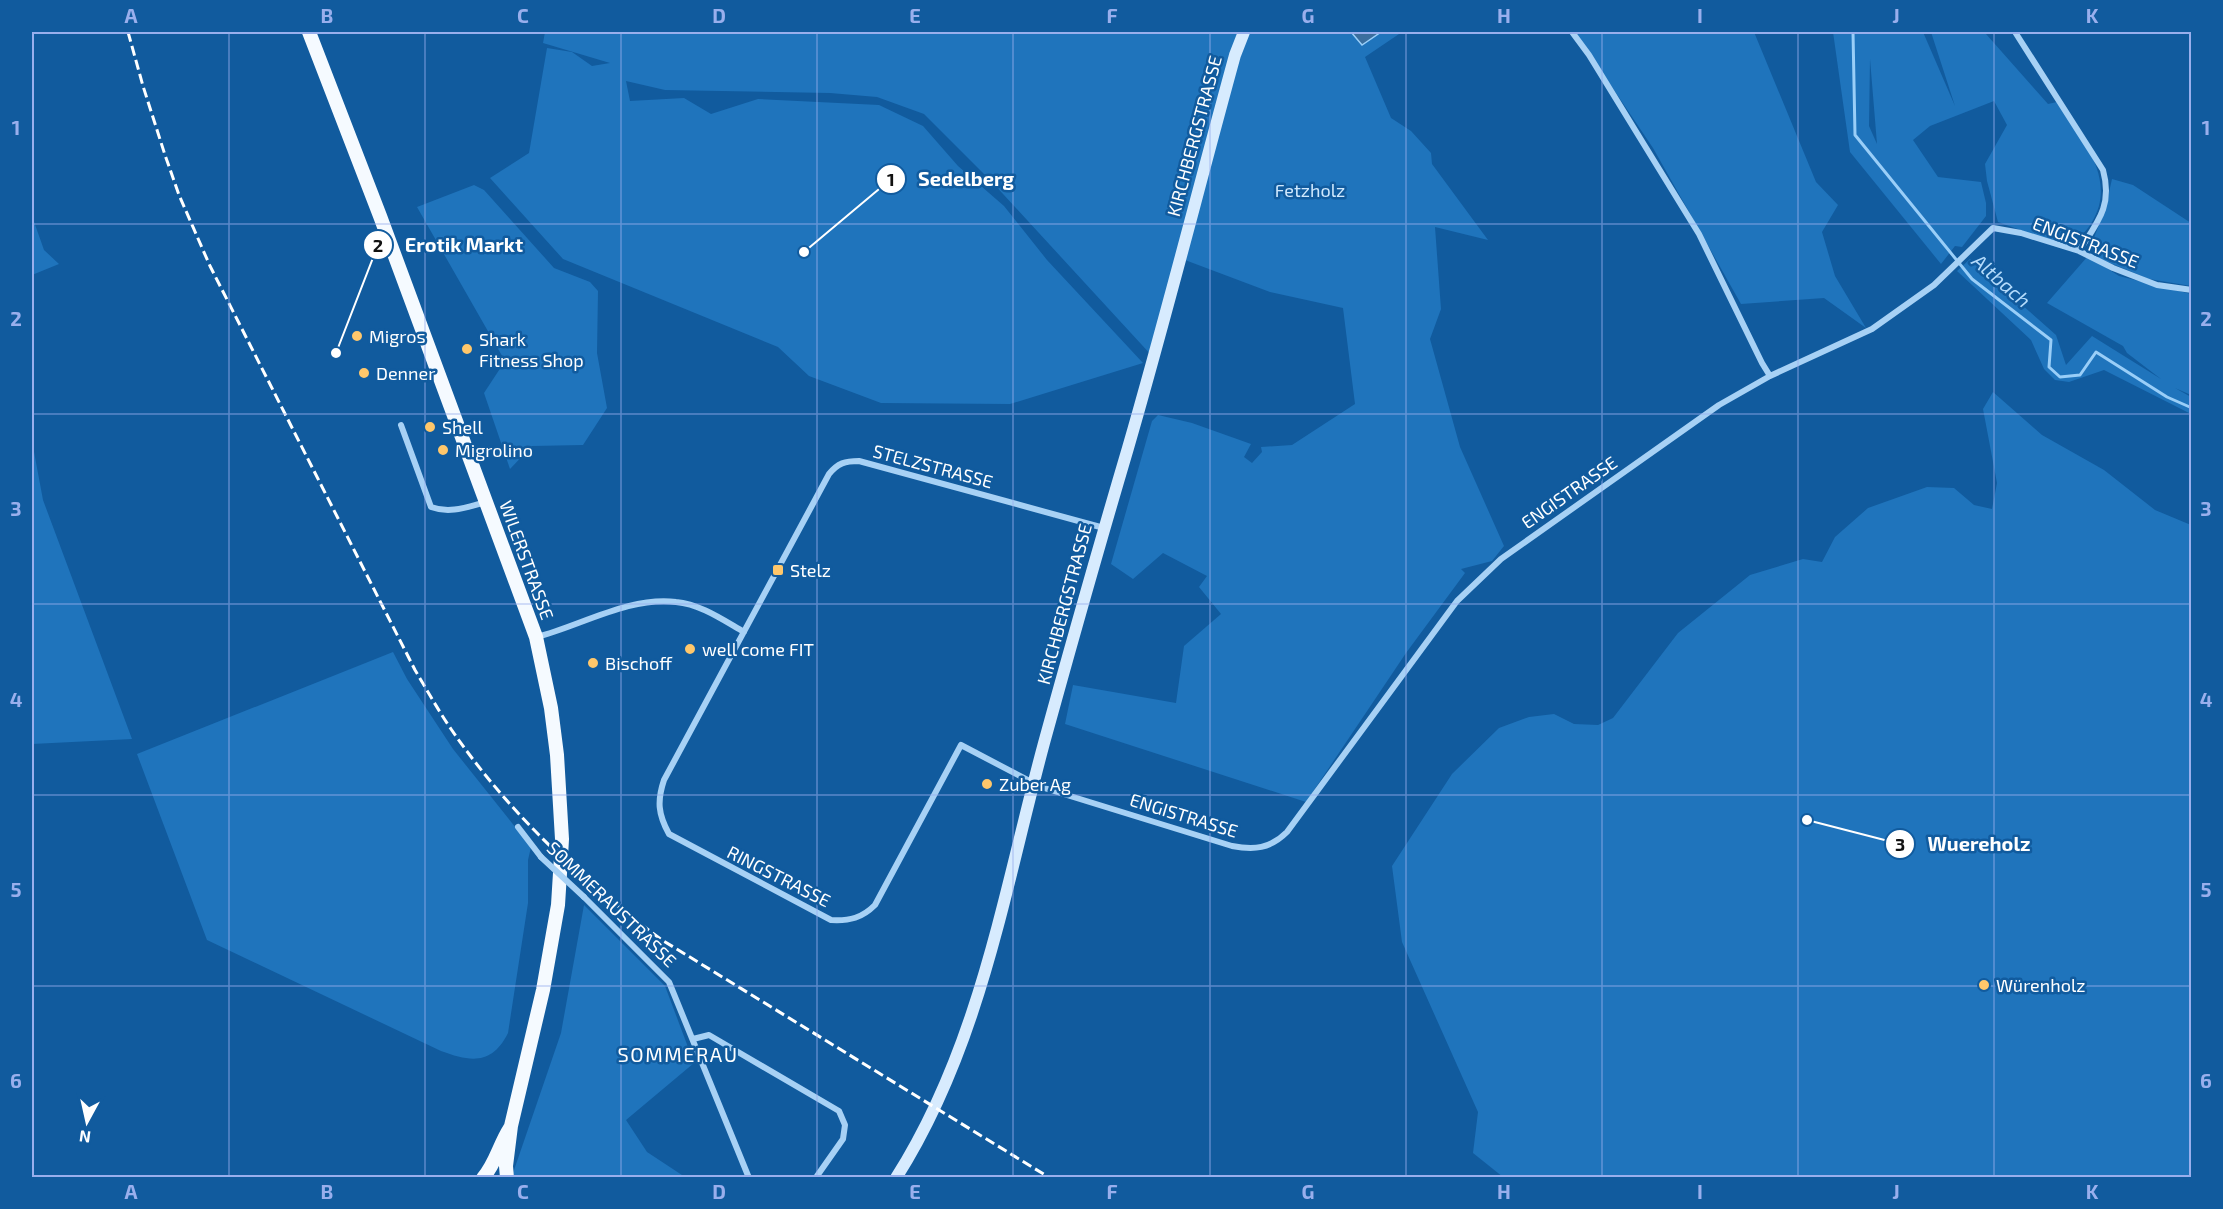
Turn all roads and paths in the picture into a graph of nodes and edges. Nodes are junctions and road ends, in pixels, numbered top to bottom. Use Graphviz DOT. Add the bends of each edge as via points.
graph roads {
  1 [pos="309,32"];
  2 [pos="1244,32"];
  3 [pos="1572,32"];
  4 [pos="2015,32"];
  5 [pos="2079,251"];
  6 [pos="2192,291"];
  7 [pos="1770,376"];
  8 [pos="401,425"];
  9 [pos="486,502"];
  10 [pos="1104,528"];
  11 [pos="744,632"];
  12 [pos="536,637"];
  13 [pos="1033,783"];
  14 [pos="518,827"];
  15 [pos="693,1040"];
  16 [pos="511,1126"];
  17 [pos="817,1176"];
  18 [pos="483,1178"];
  19 [pos="507,1178"];
  20 [pos="749,1178"];
  21 [pos="896,1178"];
  1 -- 9 [label="main road, WILERSTRASSE"];
  2 -- 10 [label="main road, KIRCHBERGSTRASSE"];
  3 -- 7 [label="street" via="1698,234"];
  4 -- 5 [label="street" via="2103,170 2107,200"];
  5 -- 6 [label="street, ENGISTRASSE" via="2157,285"];
  5 -- 7 [label="street, ENGISTRASSE" via="1993,228 1925,291 1872,329"];
  7 -- 13 [label="street, ENGISTRASSE" via="1719,405 1501,559 1457,601 1287,832 1265,848 1232,846"];
  8 -- 9 [label="street" via="431,507 452,510"];
  9 -- 12 [label="main road, WILERSTRASSE"];
  10 -- 11 [label="street, STELZSTRASSE" via="859,461 847,461 829,474"];
  10 -- 13 [label="main road, KIRCHBERGSTRASSE"];
  11 -- 12 [label="street" via="695,607 659,601 590,618"];
  11 -- 13 [label="street, RINGSTRASSE" via="659,796 662,822 669,834 681,842 831,920 846,921 867,914 875,905 961,746"];
  12 -- 16 [label="main road, WILERSTRASSE" via="553,719 562,839 551,948"];
  13 -- 21 [label="main road, KIRCHBERGSTRASSE" via="983,979 938,1101"];
  14 -- 15 [label="street, SOMMERAUSTRASSE, bridge" via="541,857 669,982"];
  15 -- 17 [label="street" via="708,1035 838,1111 845,1125 843,1139"];
  15 -- 20 [label="street, SOMMERAUSTRASSE"];
  16 -- 18 [label="main road, WILERSTRASSE" via="493,1166"];
  16 -- 19 [label="main road, WILERSTRASSE"];
}
